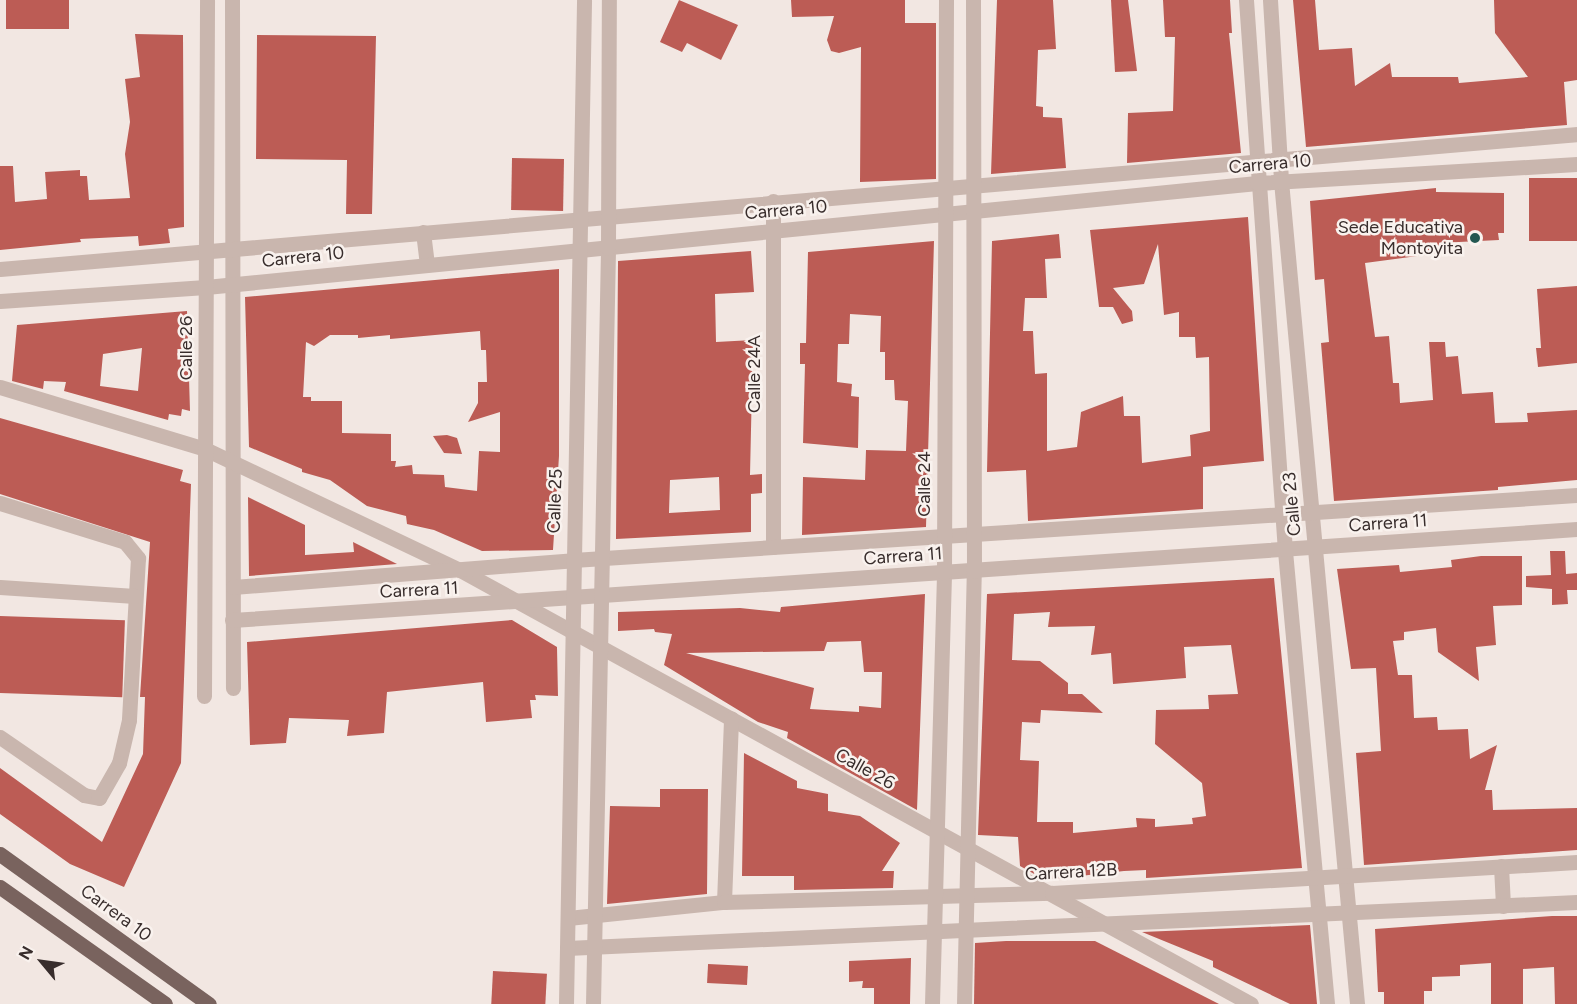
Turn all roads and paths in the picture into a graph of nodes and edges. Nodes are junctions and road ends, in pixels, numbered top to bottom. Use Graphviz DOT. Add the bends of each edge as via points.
graph roads {
  1 [pos="207,0"];
  2 [pos="232,0"];
  3 [pos="584,0"];
  4 [pos="609,0"];
  5 [pos="946,0"];
  6 [pos="973,0"];
  7 [pos="1246,0"];
  8 [pos="1270,0"];
  9 [pos="1577,134"];
  10 [pos="1280,157"];
  11 [pos="1257,159"];
  12 [pos="1577,164"];
  13 [pos="1281,182"];
  14 [pos="1257,183"];
  15 [pos="973,184"];
  16 [pos="945,186"];
  17 [pos="773,201"];
  18 [pos="973,214"];
  19 [pos="607,216"];
  20 [pos="945,216"];
  21 [pos="580,218"];
  22 [pos="774,229"];
  23 [pos="423,232"];
  24 [pos="608,248"];
  25 [pos="232,249"];
  26 [pos="582,250"];
  27 [pos="206,251"];
  28 [pos="427,265"];
  29 [pos="0,269"];
  30 [pos="232,284"];
  31 [pos="206,287"];
  32 [pos="0,302"];
  33 [pos="0,387"];
  34 [pos="206,449"];
  35 [pos="233,461"];
  36 [pos="1577,495"];
  37 [pos="0,503"];
  38 [pos="1313,511"];
  39 [pos="1285,513"];
  40 [pos="1577,529"];
  41 [pos="973,534"];
  42 [pos="944,536"];
  43 [pos="773,547"];
  44 [pos="1316,548"];
  45 [pos="1285,551"];
  46 [pos="599,559"];
  47 [pos="573,560"];
  48 [pos="460,570"];
  49 [pos="974,571"];
  50 [pos="944,573"];
  51 [pos="0,587"];
  52 [pos="233,587"];
  53 [pos="135,596"];
  54 [pos="599,597"];
  55 [pos="572,599"];
  56 [pos="522,604"];
  57 [pos="232,620"];
  58 [pos="572,631"];
  59 [pos="598,645"];
  60 [pos="232,688"];
  61 [pos="204,696"];
  62 [pos="731,718"];
  63 [pos="0,737"];
  64 [pos="937,830"];
  65 [pos="968,848"];
  66 [pos="0,854"];
  67 [pos="1577,862"];
  68 [pos="1502,866"];
  69 [pos="1345,875"];
  70 [pos="1315,879"];
  71 [pos="0,887"];
  72 [pos="1052,893"];
  73 [pos="967,896"];
  74 [pos="934,898"];
  75 [pos="724,902"];
  76 [pos="1577,902"];
  77 [pos="1503,906"];
  78 [pos="1348,912"];
  79 [pos="1318,915"];
  80 [pos="595,917"];
  81 [pos="568,918"];
  82 [pos="1103,921"];
  83 [pos="967,929"];
  84 [pos="934,931"];
  85 [pos="594,946"];
  86 [pos="567,948"];
  87 [pos="165,1004"];
  88 [pos="209,1004"];
  89 [pos="566,1004"];
  90 [pos="593,1004"];
  91 [pos="932,1004"];
  92 [pos="964,1004"];
  93 [pos="1251,1004"];
  94 [pos="1327,1004"];
  95 [pos="1357,1004"];
  1 -- 27 [label="street, Calle 26"];
  2 -- 25 [label="street"];
  3 -- 21 [label="street, Calle 25"];
  4 -- 19 [label="street"];
  5 -- 16 [label="street, Calle 24"];
  6 -- 15 [label="street"];
  7 -- 11 [label="street, Calle 23"];
  8 -- 10 [label="street, Calle 23"];
  9 -- 10 [label="street, Carrera 10"];
  10 -- 11 [label="street, Carrera 10"];
  10 -- 13 [label="street, Calle 23"];
  11 -- 14 [label="street, Calle 23"];
  11 -- 15 [label="street, Carrera 10"];
  12 -- 13 [label="street, Carrera 10"];
  13 -- 14 [label="street, Carrera 10"];
  13 -- 38 [label="street, Calle 23"];
  14 -- 18 [label="street, Carrera 10"];
  14 -- 39 [label="street, Calle 23"];
  15 -- 16 [label="street, Carrera 10"];
  15 -- 18 [label="street"];
  16 -- 17 [label="street, Carrera 10"];
  16 -- 20 [label="street, Calle 24"];
  17 -- 19 [label="street, Carrera 10"];
  17 -- 22 [label="street, Calle 24A"];
  18 -- 20 [label="street, Carrera 10"];
  18 -- 41 [label="street"];
  19 -- 21 [label="street, Carrera 10"];
  19 -- 24 [label="street"];
  20 -- 22 [label="street, Carrera 10"];
  20 -- 42 [label="street, Calle 24"];
  21 -- 23 [label="street, Carrera 10"];
  21 -- 26 [label="street, Calle 25"];
  22 -- 24 [label="street, Carrera 10"];
  22 -- 43 [label="street, Calle 24A"];
  23 -- 25 [label="street, Carrera 10"];
  23 -- 28 [label="street"];
  24 -- 26 [label="street, Carrera 10"];
  24 -- 46 [label="street"];
  25 -- 27 [label="street, Carrera 10"];
  25 -- 30 [label="street"];
  26 -- 28 [label="street, Carrera 10"];
  26 -- 47 [label="street, Calle 25"];
  27 -- 29 [label="street, Carrera 10"];
  27 -- 31 [label="street, Calle 26"];
  28 -- 30 [label="street, Carrera 10"];
  30 -- 31 [label="street, Carrera 10"];
  30 -- 35 [label="street"];
  31 -- 32 [label="street, Carrera 10"];
  31 -- 34 [label="street, Calle 26"];
  33 -- 34 [label="street, Carrera 11"];
  34 -- 35 [label="street, Carrera 11"];
  34 -- 61 [label="street, Calle 26"];
  35 -- 48 [label="street, Carrera 11"];
  35 -- 52 [label="street"];
  36 -- 38 [label="street, Carrera 11"];
  37 -- 53 [label="street" via="125,542 138,558"];
  38 -- 39 [label="street, Carrera 11"];
  38 -- 44 [label="street, Calle 23"];
  39 -- 41 [label="street, Carrera 11"];
  39 -- 45 [label="street, Calle 23"];
  40 -- 44 [label="street, Carrera 11"];
  41 -- 42 [label="street, Carrera 11"];
  41 -- 49 [label="street"];
  42 -- 43 [label="street, Carrera 11"];
  42 -- 50 [label="street, Calle 24"];
  43 -- 46 [label="street, Carrera 11"];
  44 -- 45 [label="street, Carrera 11"];
  44 -- 69 [label="street, Calle 23"];
  45 -- 49 [label="street, Carrera 11"];
  45 -- 70 [label="street, Calle 23"];
  46 -- 47 [label="street, Carrera 11"];
  46 -- 54 [label="street"];
  47 -- 48 [label="street, Carrera 11"];
  47 -- 55 [label="street, Calle 25"];
  48 -- 52 [label="street, Carrera 11"];
  48 -- 56 [label="street, Calle 26"];
  49 -- 50 [label="street, Carrera 11"];
  49 -- 65 [label="street"];
  50 -- 54 [label="street, Carrera 11"];
  50 -- 64 [label="street, Calle 24"];
  51 -- 53 [label="street"];
  52 -- 57 [label="street"];
  53 -- 63 [label="street" via="129,720 119,764 99,798 84,795"];
  54 -- 55 [label="street, Carrera 11"];
  54 -- 59 [label="street"];
  55 -- 56 [label="street, Carrera 11"];
  55 -- 58 [label="street, Calle 25"];
  56 -- 57 [label="street, Carrera 11"];
  56 -- 58 [label="street, Calle 26"];
  57 -- 60 [label="street"];
  58 -- 59 [label="street, Calle 26"];
  58 -- 81 [label="street, Calle 25"];
  59 -- 62 [label="street, Calle 26"];
  59 -- 80 [label="street"];
  62 -- 64 [label="street, Calle 26"];
  62 -- 75 [label="street"];
  64 -- 65 [label="street, Calle 26"];
  64 -- 74 [label="street, Calle 24"];
  65 -- 72 [label="street, Calle 26"];
  65 -- 73 [label="street"];
  66 -- 88 [label="main road, Carrera 10"];
  67 -- 68 [label="street, Carrera 12B"];
  68 -- 69 [label="street, Carrera 12B"];
  68 -- 77 [label="street"];
  69 -- 70 [label="street, Carrera 12B"];
  69 -- 78 [label="street, Calle 23"];
  70 -- 72 [label="street, Carrera 12B"];
  70 -- 79 [label="street, Calle 23"];
  71 -- 87 [label="main road"];
  72 -- 73 [label="street, Carrera 12B"];
  72 -- 82 [label="street, Calle 26"];
  73 -- 74 [label="street, Carrera 12B"];
  73 -- 83 [label="street"];
  74 -- 75 [label="street, Carrera 12B"];
  74 -- 84 [label="street, Calle 24"];
  75 -- 80 [label="street, Carrera 12B"];
  76 -- 77 [label="street"];
  77 -- 78 [label="street"];
  78 -- 79 [label="street"];
  78 -- 95 [label="street, Calle 23"];
  79 -- 82 [label="street"];
  79 -- 94 [label="street, Calle 23"];
  80 -- 81 [label="street, Carrera 12B"];
  80 -- 85 [label="street"];
  81 -- 86 [label="street, Calle 25"];
  82 -- 83 [label="street"];
  82 -- 93 [label="street, Calle 26"];
  83 -- 84 [label="street"];
  83 -- 92 [label="street"];
  84 -- 85 [label="street"];
  84 -- 91 [label="street, Calle 24"];
  85 -- 86 [label="street"];
  85 -- 90 [label="street"];
  86 -- 89 [label="street, Calle 25"];
}
